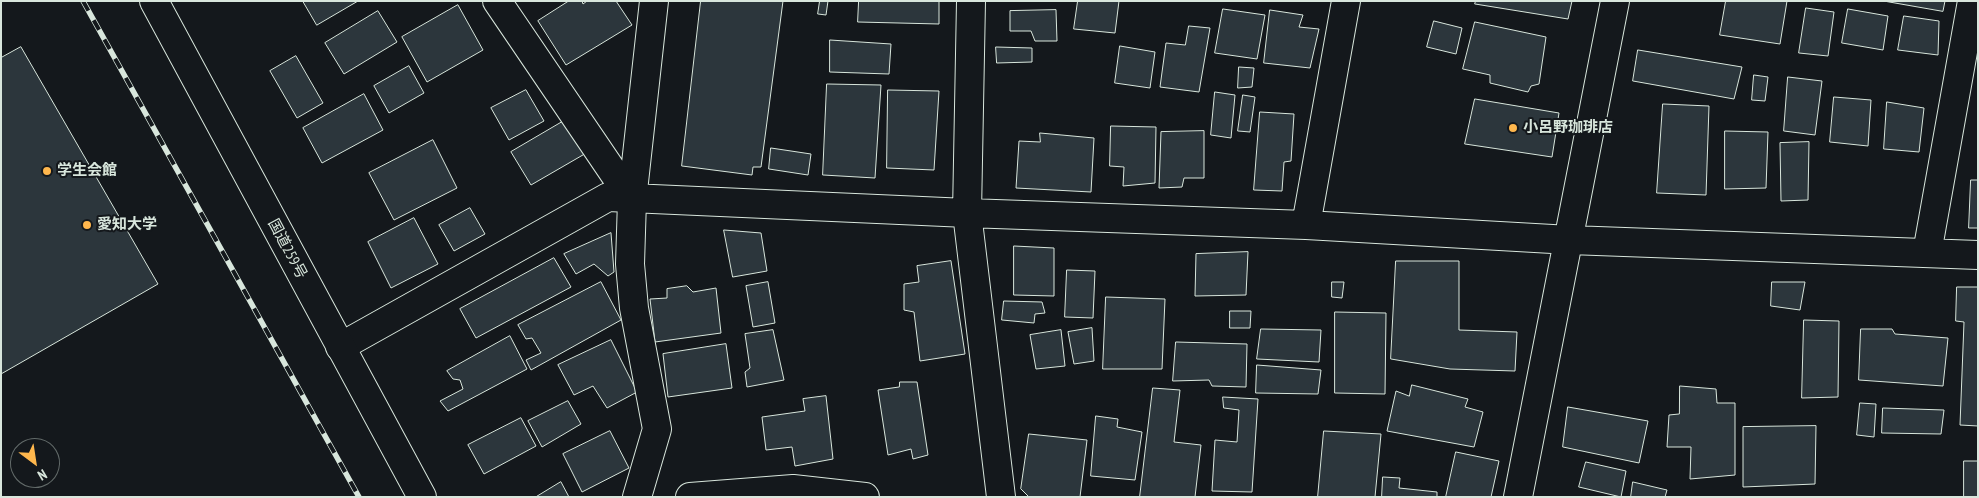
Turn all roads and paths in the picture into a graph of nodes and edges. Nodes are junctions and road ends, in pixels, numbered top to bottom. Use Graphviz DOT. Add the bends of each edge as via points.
graph roads {
  1 [pos="154,1"];
  2 [pos="497,1"];
  3 [pos="654,1"];
  4 [pos="970,1"];
  5 [pos="1615,1"];
  6 [pos="1972,1"];
  7 [pos="1341,2"];
  8 [pos="632,200"];
  9 [pos="967,214"];
  10 [pos="1306,225"];
  11 [pos="1570,240"];
  12 [pos="1927,254"];
  13 [pos="1978,256"];
  14 [pos="340,347"];
  15 [pos="422,497"];
  16 [pos="637,497"];
  17 [pos="690,497"];
  18 [pos="865,497"];
  19 [pos="1001,497"];
  20 [pos="1518,497"];
  1 -- 14 [label="main road, 国道259号"];
  2 -- 8 [label="main road"];
  3 -- 8 [label="main road"];
  4 -- 9 [label="main road"];
  5 -- 11 [label="main road"];
  6 -- 12 [label="main road"];
  7 -- 10 [label="main road"];
  8 -- 9 [label="main road"];
  8 -- 14 [label="main road" via="608,197"];
  8 -- 16 [label="main road" via="632,290 657,428"];
  9 -- 10 [label="main road"];
  9 -- 19 [label="main road"];
  10 -- 11 [label="main road"];
  11 -- 12 [label="main road"];
  11 -- 20 [label="main road"];
  12 -- 13 [label="main road"];
  14 -- 15 [label="main road, 国道259号"];
  17 -- 18 [label="main road" via="793,489"];
}
